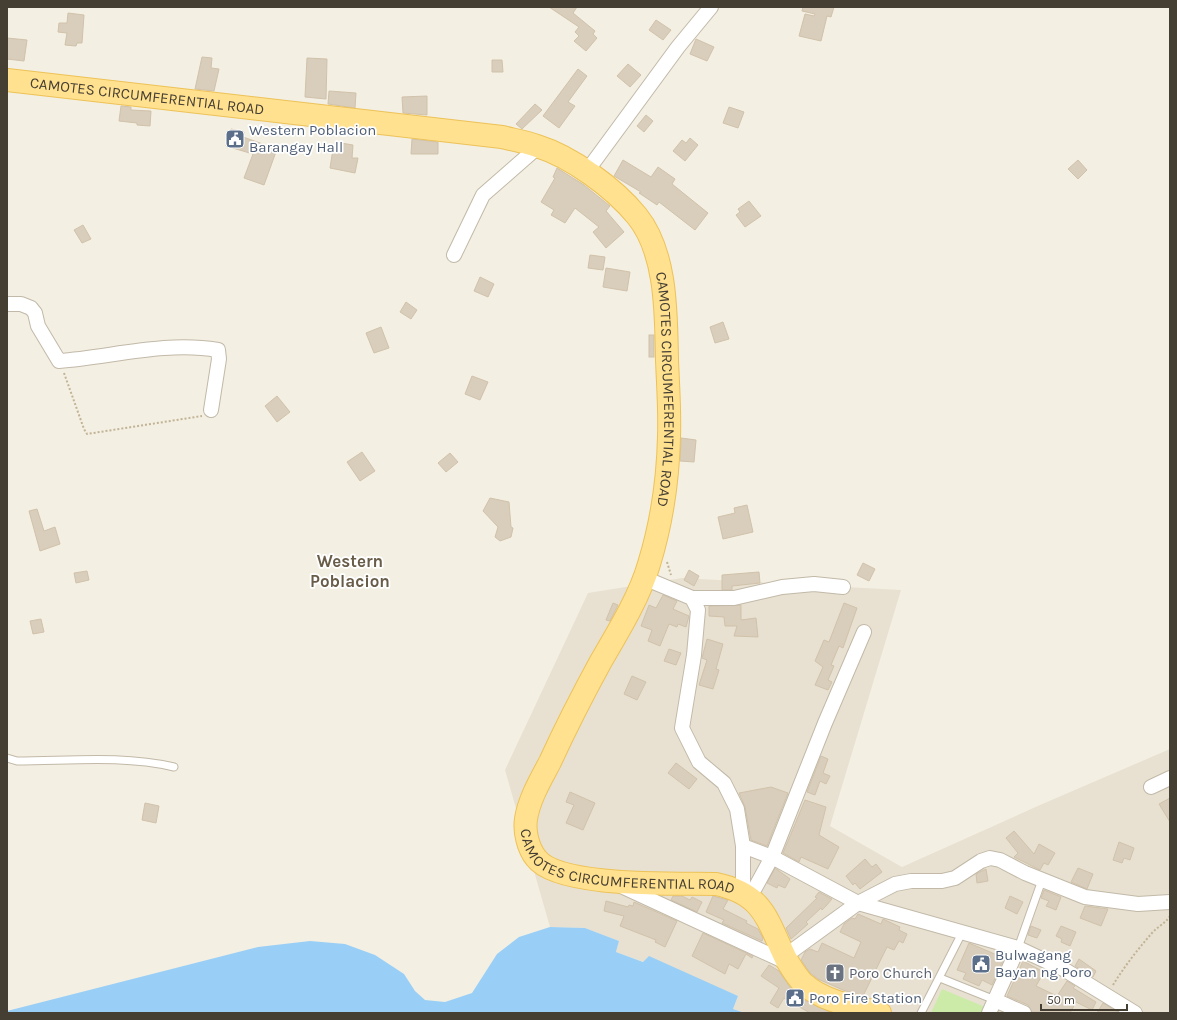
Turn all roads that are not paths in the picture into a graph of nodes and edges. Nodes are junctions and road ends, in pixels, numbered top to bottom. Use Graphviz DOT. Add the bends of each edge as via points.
graph roads {
  1 [pos="711,7"];
  2 [pos="7,80"];
  3 [pos="539,146"];
  4 [pos="587,171"];
  5 [pos="454,255"];
  6 [pos="7,304"];
  7 [pos="210,410"];
  8 [pos="644,578"];
  9 [pos="844,587"];
  10 [pos="692,598"];
  11 [pos="864,632"];
  12 [pos="7,758"];
  13 [pos="174,767"];
  14 [pos="1170,778"];
  15 [pos="1151,787"];
  16 [pos="743,846"];
  17 [pos="772,857"];
  18 [pos="608,880"];
  19 [pos="1042,880"];
  20 [pos="745,894"];
  21 [pos="1170,902"];
  22 [pos="858,903"];
  23 [pos="963,931"];
  24 [pos="1018,948"];
  25 [pos="786,959"];
  26 [pos="940,978"];
  27 [pos="995,1000"];
  28 [pos="880,1013"];
  29 [pos="921,1013"];
  30 [pos="989,1013"];
  31 [pos="1024,1013"];
  32 [pos="1135,1013"];
  1 -- 4 [label="street" via="678,47"];
  2 -- 3 [label="main road, CAMOTES CIRCUMFERENTIAL ROAD" via="502,138"];
  3 -- 4 [label="main road, CAMOTES CIRCUMFERENTIAL ROAD"];
  3 -- 5 [label="street" via="482,195"];
  4 -- 8 [label="main road, CAMOTES CIRCUMFERENTIAL ROAD" via="611,190 638,218 659,261 666,323 669,438 665,492"];
  6 -- 7 [label="street" via="20,304 31,308 38,326 59,361 172,346 198,346 218,350 219,359"];
  8 -- 10 [label="street"];
  8 -- 18 [label="main road, CAMOTES CIRCUMFERENTIAL ROAD" via="619,631 574,712 533,796 526,816 530,844 536,858 544,865 578,878"];
  9 -- 10 [label="street" via="814,584 782,587 734,598"];
  10 -- 16 [label="street" via="698,610 694,655 682,728 699,762 724,783 737,809"];
  11 -- 17 [label="street"];
  12 -- 13 [label="lane" via="137,760"];
  14 -- 15 [label="street"];
  16 -- 17 [label="street"];
  16 -- 20 [label="street"];
  17 -- 20 [label="street" via="755,888"];
  17 -- 22 [label="street"];
  18 -- 20 [label="main road, CAMOTES CIRCUMFERENTIAL ROAD" via="716,884 732,887"];
  18 -- 25 [label="street"];
  19 -- 21 [label="street" via="1085,897 1138,904"];
  19 -- 22 [label="street" via="1000,860 990,858 955,878 894,884"];
  19 -- 24 [label="lane"];
  20 -- 25 [label="main road, CAMOTES CIRCUMFERENTIAL ROAD" via="762,910"];
  22 -- 23 [label="street"];
  22 -- 25 [label="street"];
  23 -- 24 [label="street"];
  23 -- 26 [label="lane"];
  24 -- 27 [label="street"];
  24 -- 32 [label="street" via="1064,970"];
  25 -- 28 [label="main road, CAMOTES CIRCUMFERENTIAL ROAD" via="803,983 825,997"];
  26 -- 27 [label="lane"];
  26 -- 29 [label="lane"];
  27 -- 30 [label="street"];
  27 -- 31 [label="street"];
}
